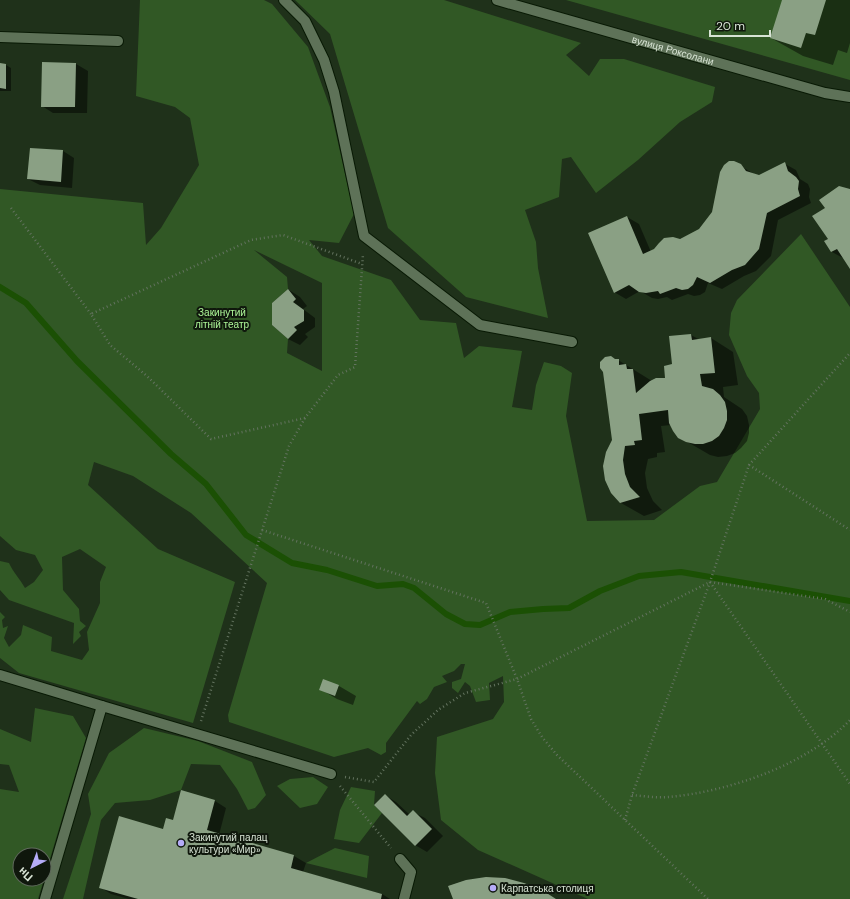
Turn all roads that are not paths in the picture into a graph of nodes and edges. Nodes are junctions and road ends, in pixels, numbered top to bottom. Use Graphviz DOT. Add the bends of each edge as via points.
graph roads {
  1 [pos="284,0"];
  2 [pos="497,0"];
  3 [pos="0,37"];
  4 [pos="118,41"];
  5 [pos="850,97"];
  6 [pos="572,342"];
  7 [pos="0,675"];
  8 [pos="102,706"];
  9 [pos="331,774"];
  10 [pos="400,859"];
  11 [pos="45,899"];
  12 [pos="404,899"];
  1 -- 6 [label="street" via="305,21 324,60 334,92 364,236 480,325"];
  2 -- 5 [label="street, вулиця Роксолани"];
  3 -- 4 [label="street"];
  7 -- 8 [label="street"];
  8 -- 9 [label="street"];
  8 -- 11 [label="street"];
  10 -- 12 [label="street" via="411,872"];
}
